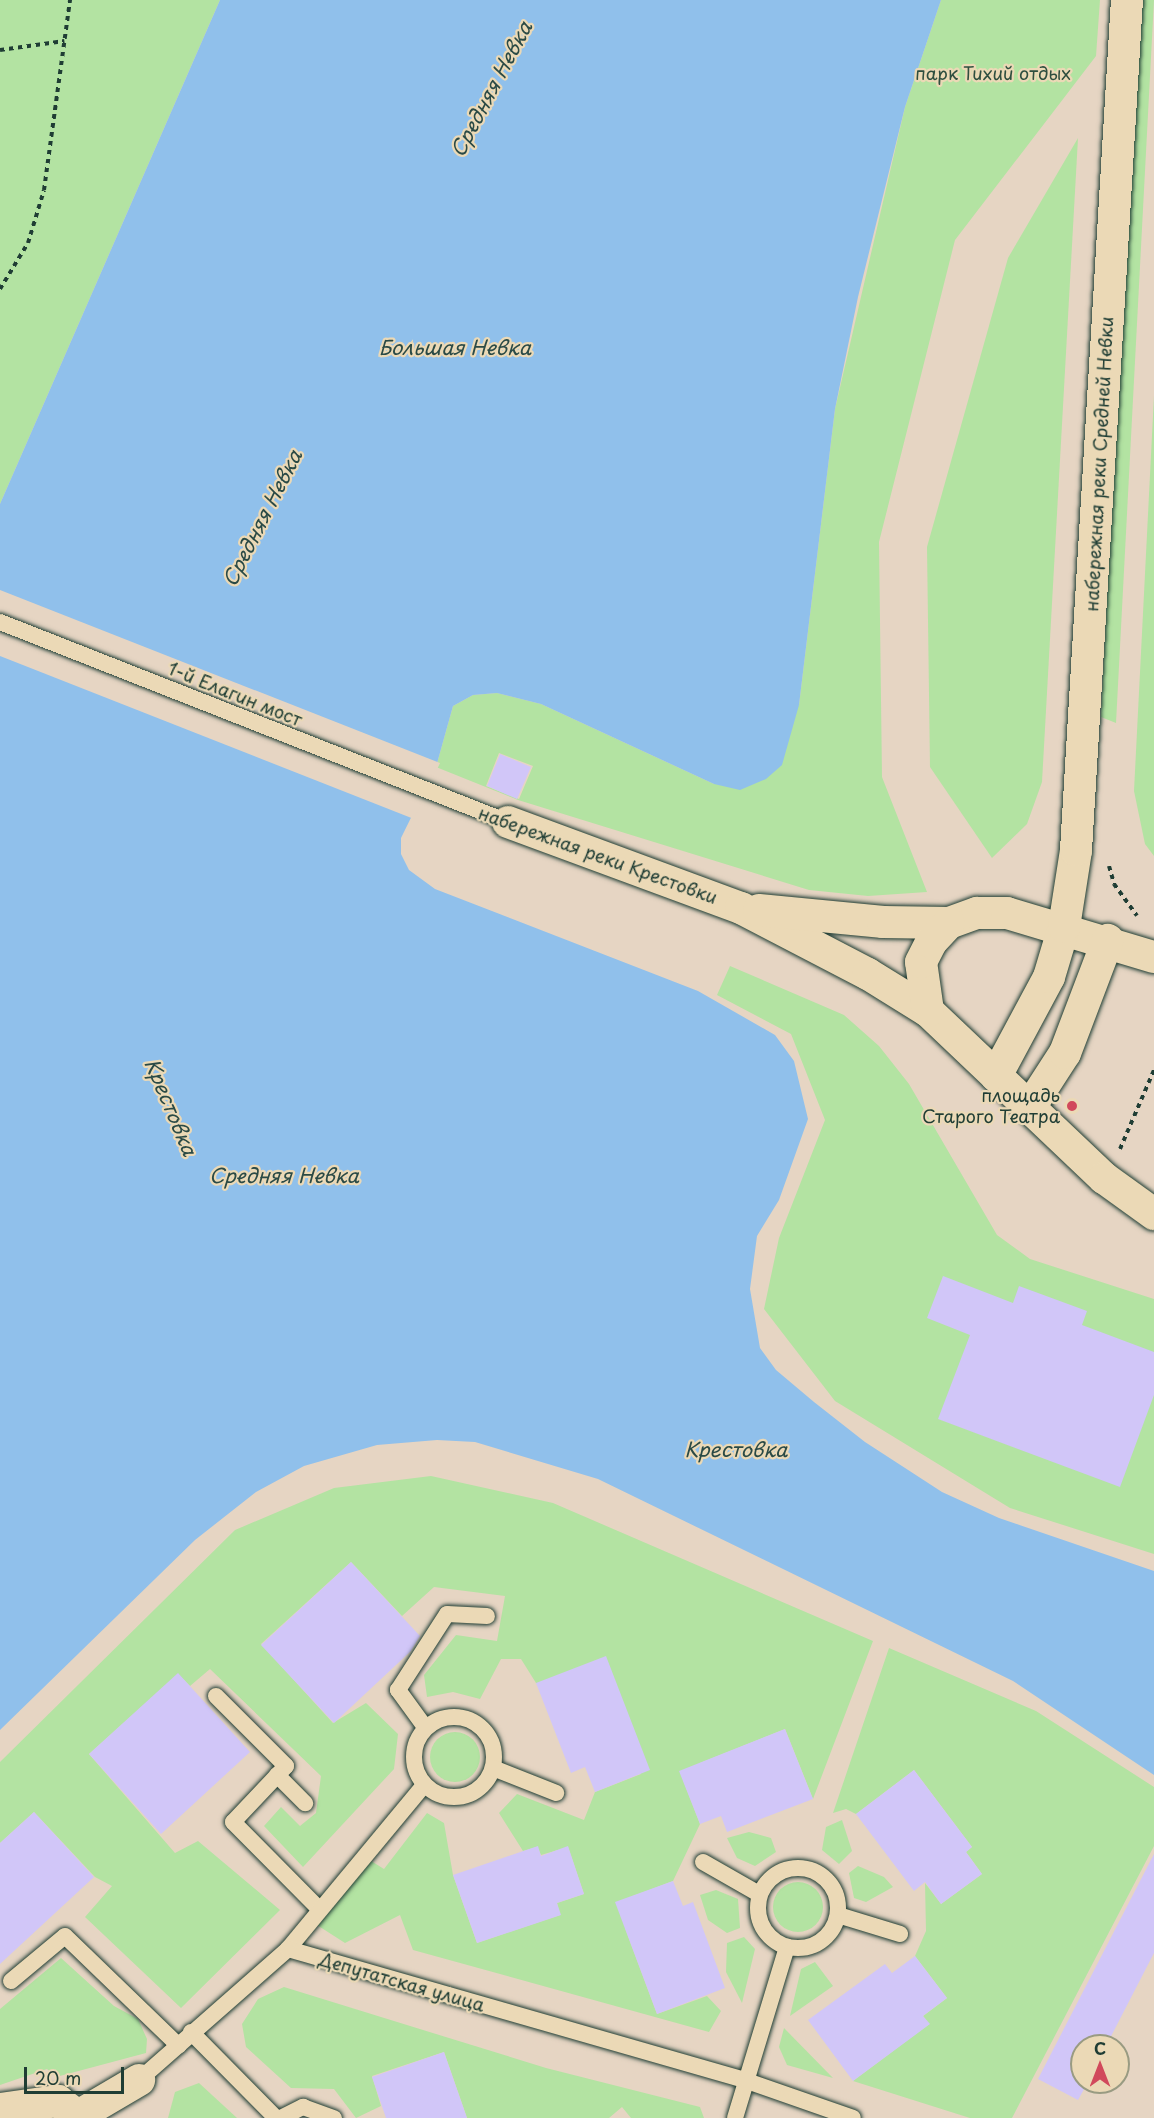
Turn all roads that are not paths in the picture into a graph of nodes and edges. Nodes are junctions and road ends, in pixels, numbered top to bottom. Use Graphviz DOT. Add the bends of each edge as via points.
graph roads {
  1 [pos="1127,0"];
  2 [pos="0,622"];
  3 [pos="455,802"];
  4 [pos="507,822"];
  5 [pos="741,908"];
  6 [pos="949,923"];
  7 [pos="1064,927"];
  8 [pos="1108,940"];
  9 [pos="1154,957"];
  10 [pos="928,1011"];
  11 [pos="996,1076"];
  12 [pos="1030,1107"];
  13 [pos="1154,1214"];
  14 [pos="487,1616"];
  15 [pos="216,1696"];
  16 [pos="425,1727"];
  17 [pos="493,1768"];
  18 [pos="277,1775"];
  19 [pos="424,1785"];
  20 [pos="556,1793"];
  21 [pos="305,1803"];
  22 [pos="704,1862"];
  23 [pos="759,1894"];
  24 [pos="319,1909"];
  25 [pos="838,1915"];
  26 [pos="900,1934"];
  27 [pos="787,1947"];
  28 [pos="288,1949"];
  29 [pos="11,1981"];
  30 [pos="191,2032"];
  31 [pos="178,2046"];
  32 [pos="139,2080"];
  33 [pos="747,2081"];
  34 [pos="0,2109"];
  35 [pos="78,2117"];
  36 [pos="279,2118"];
  37 [pos="334,2118"];
  38 [pos="735,2118"];
  39 [pos="853,2118"];
  1 -- 7 [label="street, набережная реки Средней Невки" via="1076,850"];
  2 -- 3 [label="lane, 1-й Елагин мост"];
  3 -- 4 [label="lane, набережная реки Крестовки"];
  4 -- 5 [label="street, набережная реки Крестовки"];
  5 -- 6 [label="street" via="883,922"];
  5 -- 10 [label="street"];
  6 -- 7 [label="street" via="977,913 1007,913"];
  6 -- 10 [label="street" via="931,942 921,962"];
  7 -- 8 [label="street"];
  7 -- 11 [label="street" via="1031,1018"];
  8 -- 9 [label="street"];
  8 -- 12 [label="street" via="1065,1053"];
  10 -- 11 [label="street"];
  11 -- 12 [label="street"];
  12 -- 13 [label="street" via="1104,1178"];
  14 -- 16 [label="lane" via="447,1614 398,1690"];
  15 -- 18 [label="lane" via="286,1766"];
  16 -- 17 [label="lane" via="448,1717 473,1721 491,1740"];
  16 -- 19 [label="lane" via="414,1750 413,1763"];
  17 -- 19 [label="lane" via="477,1791 464,1796 449,1798"];
  17 -- 20 [label="lane"];
  18 -- 21 [label="lane"];
  18 -- 24 [label="lane" via="233,1822"];
  19 -- 24 [label="lane"];
  22 -- 23 [label="lane"];
  23 -- 25 [label="lane" via="776,1874 794,1868 814,1870 834,1889"];
  23 -- 27 [label="lane" via="758,1914 765,1933"];
  24 -- 28 [label="lane"];
  25 -- 26 [label="lane"];
  25 -- 27 [label="lane" via="819,1942"];
  27 -- 33 [label="lane"];
  28 -- 30 [label="lane"];
  28 -- 33 [label="lane, Депутатская улица"];
  29 -- 31 [label="lane" via="65,1936"];
  30 -- 31 [label="lane"];
  30 -- 36 [label="lane"];
  31 -- 32 [label="lane"];
  32 -- 35 [label="street"];
  33 -- 38 [label="lane"];
  33 -- 39 [label="lane, Депутатская улица"];
  34 -- 35 [label="street" via="58,2101"];
  36 -- 37 [label="lane" via="303,2108"];
}
